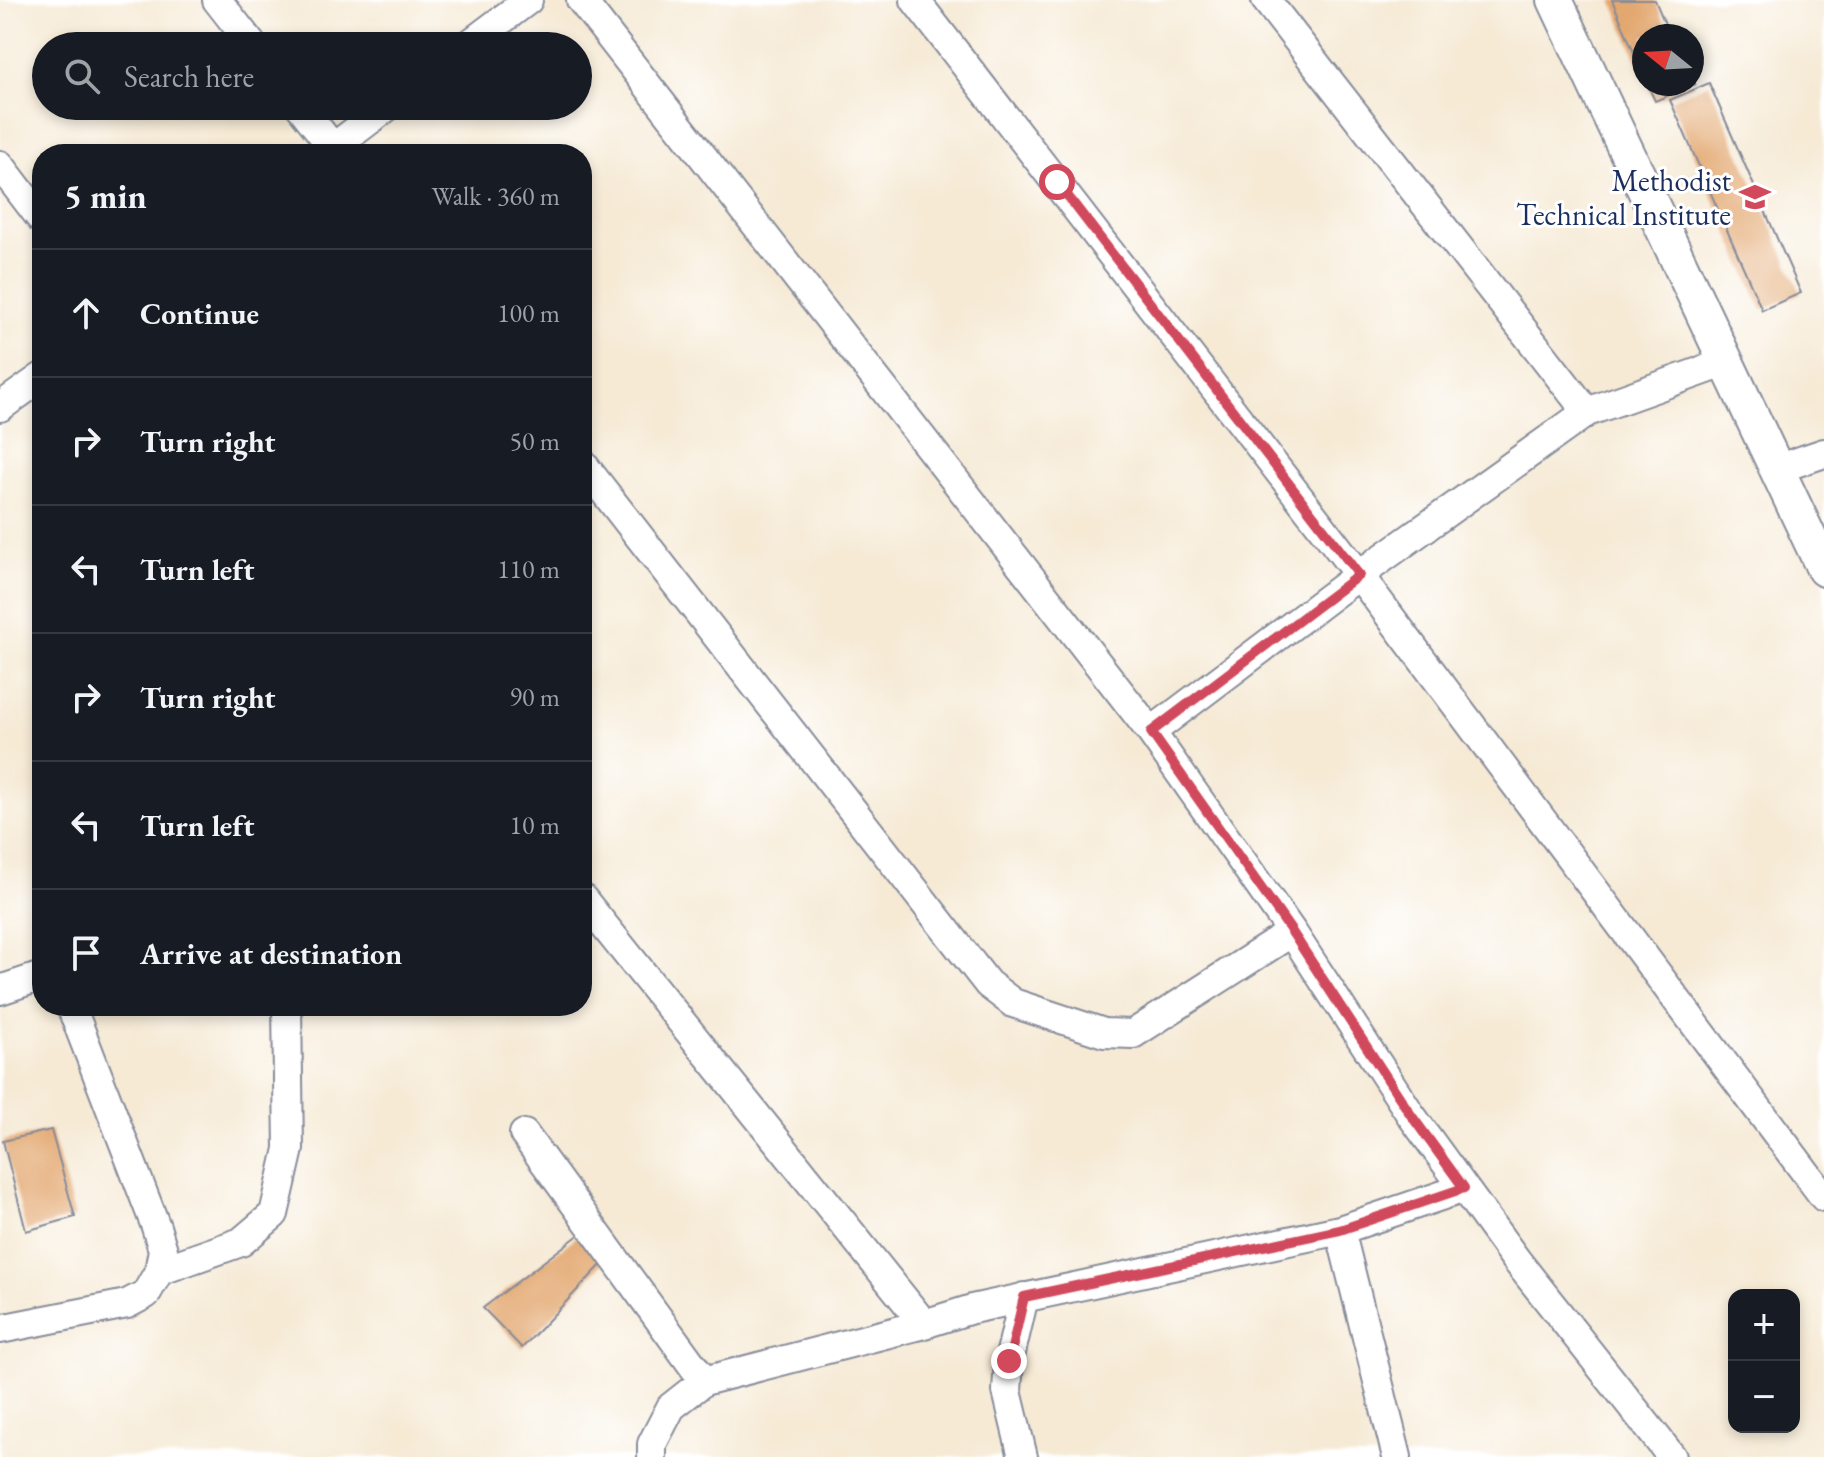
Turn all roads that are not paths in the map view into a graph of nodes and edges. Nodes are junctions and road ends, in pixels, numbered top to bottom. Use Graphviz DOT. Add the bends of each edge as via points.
graph roads {
  1 [pos="217,0"];
  2 [pos="528,0"];
  3 [pos="581,0"];
  4 [pos="915,0"];
  5 [pos="1266,0"];
  6 [pos="1555,0"];
  7 [pos="242,32"];
  8 [pos="486,32"];
  9 [pos="310,120"];
  10 [pos="371,120"];
  11 [pos="326,144"];
  12 [pos="342,144"];
  13 [pos="0,165"];
  14 [pos="32,207"];
  15 [pos="1727,362"];
  16 [pos="32,384"];
  17 [pos="0,407"];
  18 [pos="1587,412"];
  19 [pos="1824,453"];
  20 [pos="1777,469"];
  21 [pos="592,476"];
  22 [pos="1824,569"];
  23 [pos="1359,575"];
  24 [pos="1151,732"];
  25 [pos="592,910"];
  26 [pos="1292,932"];
  27 [pos="32,979"];
  28 [pos="0,990"];
  29 [pos="75,1016"];
  30 [pos="287,1016"];
  31 [pos="524,1134"];
  32 [pos="1464,1188"];
  33 [pos="1824,1197"];
  34 [pos="1340,1230"];
  35 [pos="159,1271"];
  36 [pos="1024,1297"];
  37 [pos="924,1324"];
  38 [pos="0,1329"];
  39 [pos="704,1381"];
  40 [pos="652,1457"];
  41 [pos="1023,1457"];
  42 [pos="1397,1457"];
  43 [pos="1672,1457"];
  1 -- 7 [label="street"];
  2 -- 8 [label="street"];
  3 -- 24 [label="street"];
  4 -- 23 [label="street"];
  5 -- 18 [label="street"];
  6 -- 15 [label="street"];
  9 -- 11 [label="street"];
  10 -- 12 [label="street"];
  13 -- 14 [label="street"];
  15 -- 18 [label="street"];
  15 -- 20 [label="street"];
  16 -- 17 [label="street"];
  18 -- 23 [label="street"];
  19 -- 20 [label="street"];
  20 -- 22 [label="street"];
  21 -- 26 [label="street" via="988,984 1013,1003 1104,1033 1133,1034"];
  23 -- 24 [label="street"];
  23 -- 33 [label="street"];
  24 -- 26 [label="street"];
  25 -- 37 [label="street"];
  26 -- 32 [label="street"];
  27 -- 28 [label="street"];
  29 -- 35 [label="street" via="156,1227 163,1250"];
  30 -- 35 [label="street" via="289,1149 274,1214 241,1242"];
  31 -- 39 [label="street"];
  32 -- 34 [label="street"];
  32 -- 43 [label="street"];
  34 -- 36 [label="street"];
  34 -- 42 [label="street"];
  35 -- 38 [label="street" via="146,1294 127,1304"];
  36 -- 37 [label="street"];
  36 -- 41 [label="street" via="1007,1391"];
  37 -- 39 [label="street"];
  39 -- 40 [label="street" via="671,1407 652,1444"];
}
